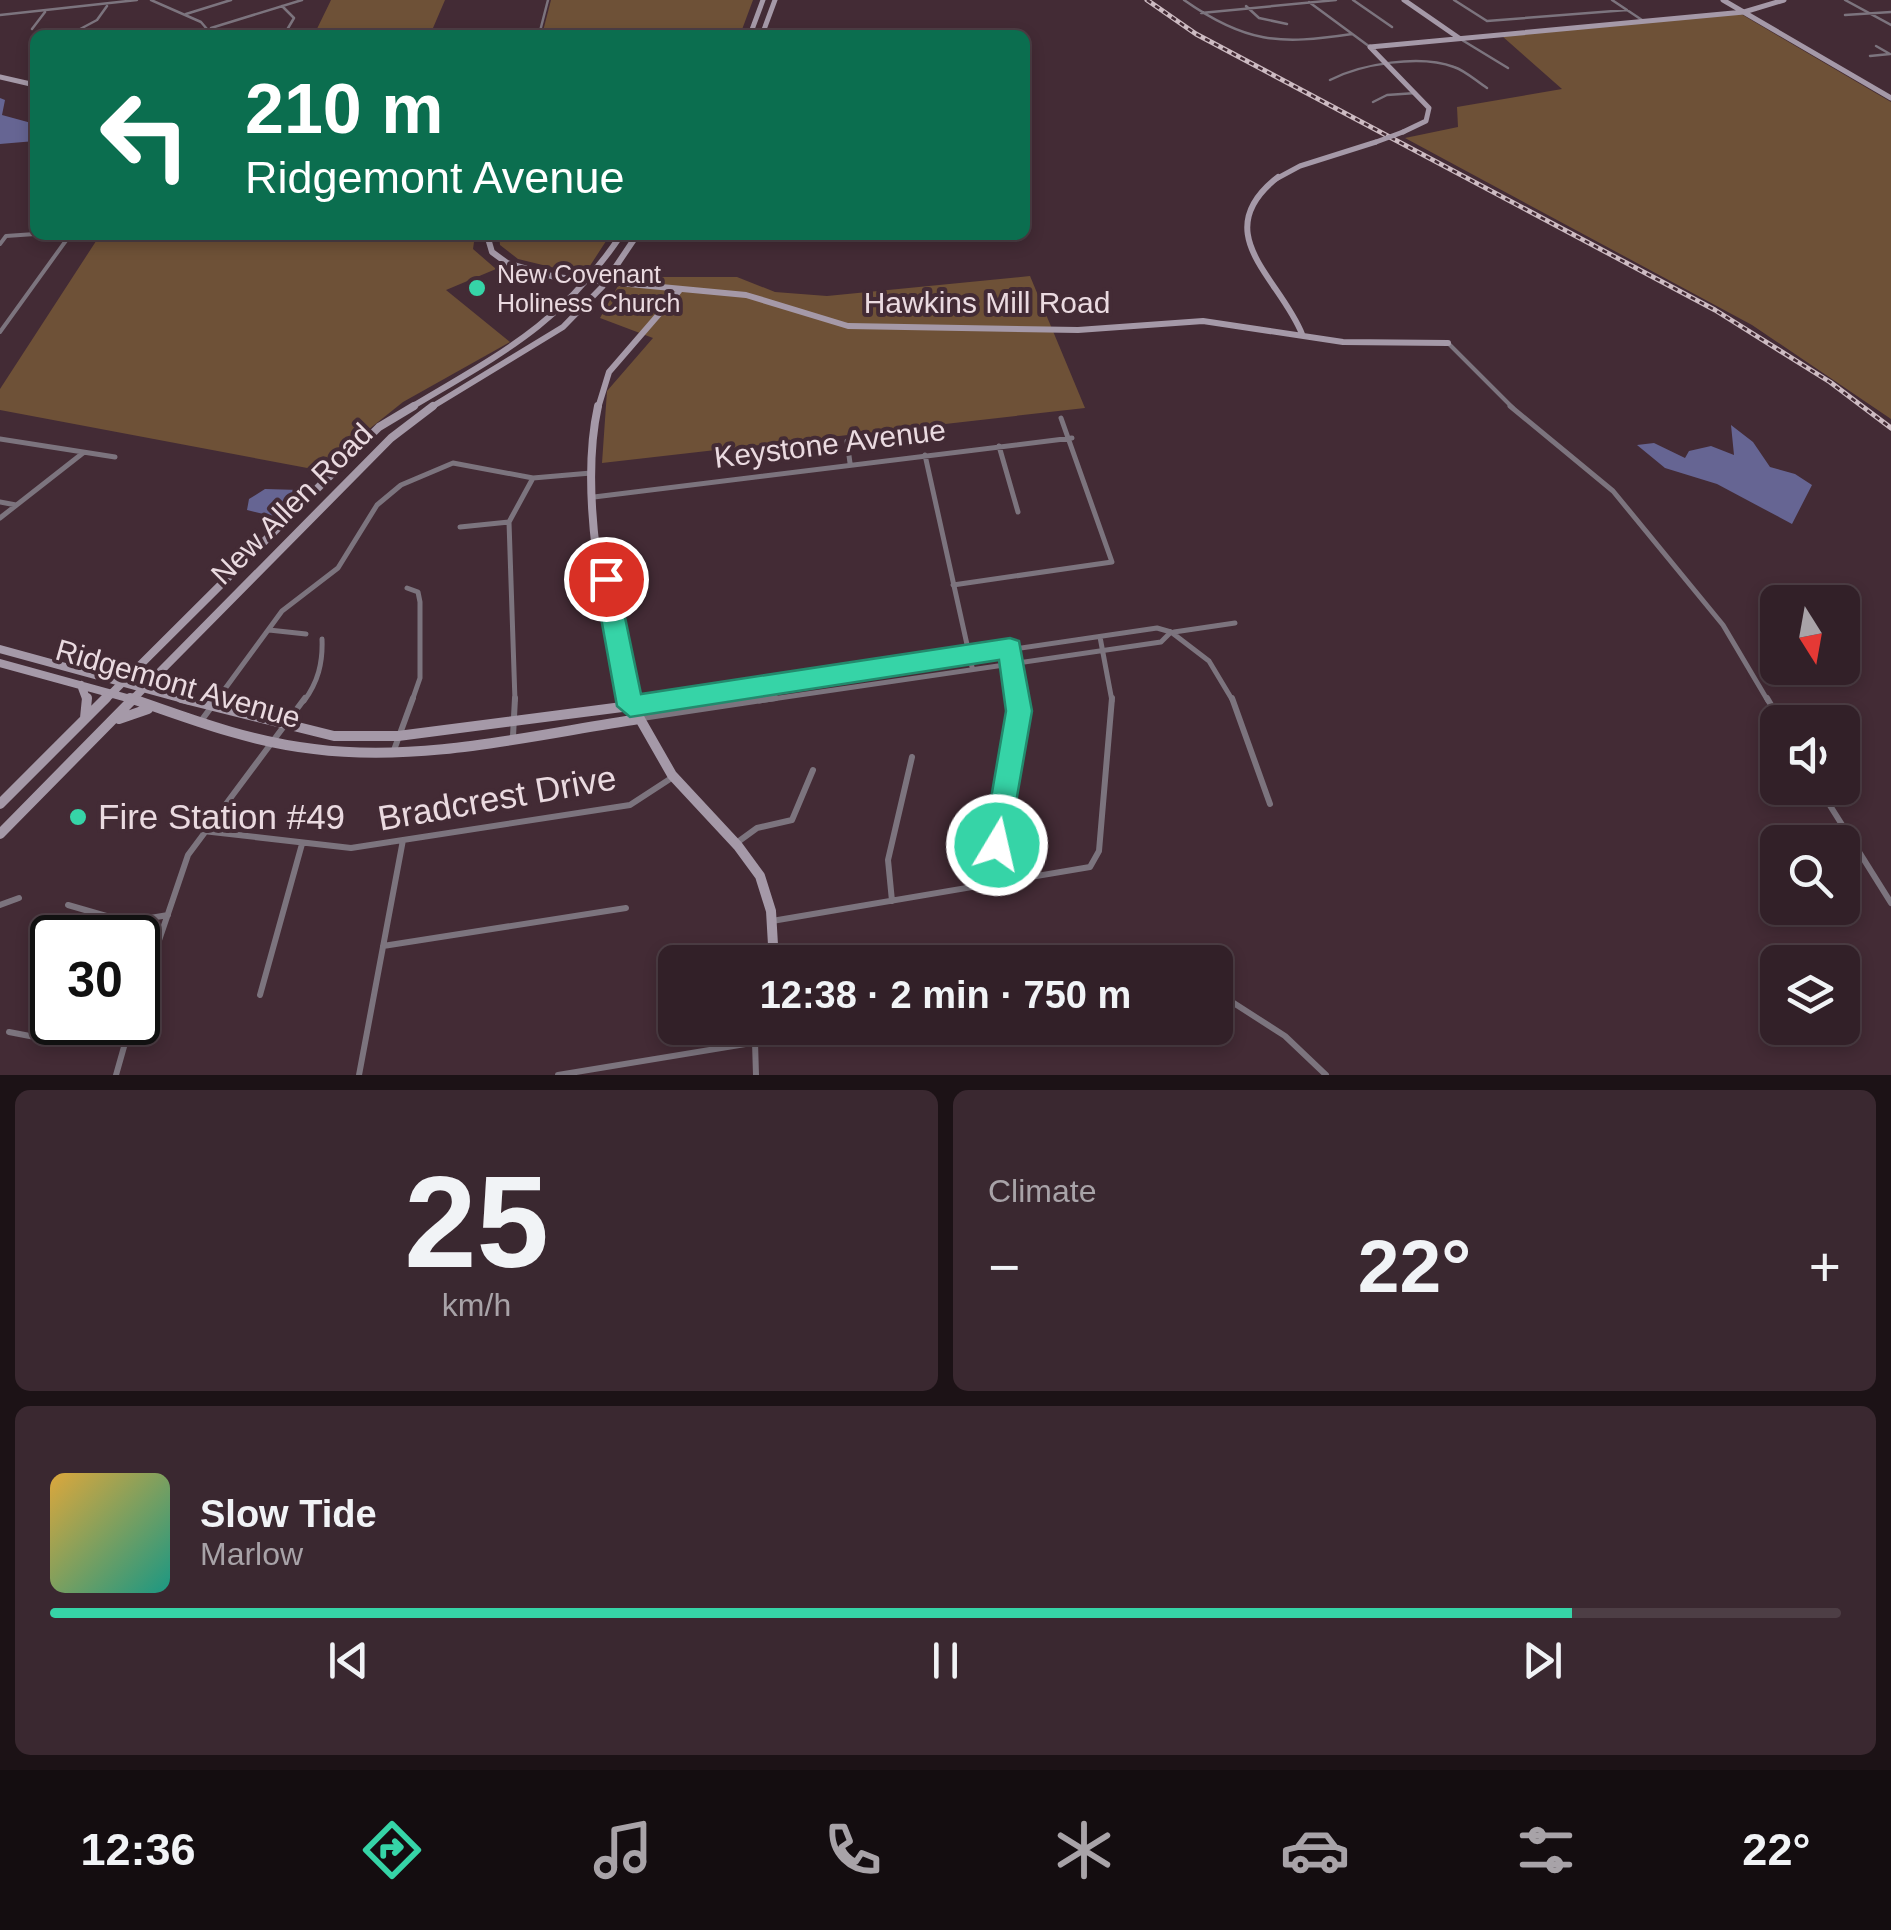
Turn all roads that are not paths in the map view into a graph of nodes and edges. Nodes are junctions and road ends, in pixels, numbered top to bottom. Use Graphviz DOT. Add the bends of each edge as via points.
graph roads {
  1 [pos="138,0"];
  2 [pos="151,0"];
  3 [pos="231,0"];
  4 [pos="302,0"];
  5 [pos="548,0"];
  6 [pos="763,0"];
  7 [pos="776,0"];
  8 [pos="1184,0"];
  9 [pos="1336,0"];
  10 [pos="1353,0"];
  11 [pos="1404,0"];
  12 [pos="1454,0"];
  13 [pos="1612,0"];
  14 [pos="1723,0"];
  15 [pos="1781,0"];
  16 [pos="1845,0"];
  17 [pos="1310,2"];
  18 [pos="107,6"];
  19 [pos="282,6"];
  20 [pos="1246,6"];
  21 [pos="47,10"];
  22 [pos="1627,10"];
  23 [pos="1201,12"];
  24 [pos="1744,12"];
  25 [pos="1891,12"];
  26 [pos="1870,14"];
  27 [pos="0,15"];
  28 [pos="182,15"];
  29 [pos="1845,15"];
  30 [pos="1644,22"];
  31 [pos="1287,24"];
  32 [pos="1891,25"];
  33 [pos="1392,26"];
  34 [pos="210,28"];
  35 [pos="32,29"];
  36 [pos="288,29"];
  37 [pos="79,30"];
  38 [pos="276,30"];
  39 [pos="540,30"];
  40 [pos="752,30"];
  41 [pos="764,30"];
  42 [pos="1352,34"];
  43 [pos="1459,38"];
  44 [pos="1876,46"];
  45 [pos="1370,47"];
  46 [pos="1890,54"];
  47 [pos="1870,56"];
  48 [pos="1391,67"];
  49 [pos="1508,68"];
  50 [pos="0,77"];
  51 [pos="1330,80"];
  52 [pos="30,83"];
  53 [pos="1487,88"];
  54 [pos="1416,93"];
  55 [pos="1891,98"];
  56 [pos="1373,102"];
  57 [pos="30,234"];
  58 [pos="66,240"];
  59 [pos="488,240"];
  60 [pos="617,240"];
  61 [pos="633,240"];
  62 [pos="0,244"];
  63 [pos="589,283"];
  64 [pos="605,284"];
  65 [pos="679,291"];
  66 [pos="0,332"];
  67 [pos="1302,334"];
  68 [pos="1448,344"];
  69 [pos="1061,418"];
  70 [pos="0,438"];
  71 [pos="1072,438"];
  72 [pos="848,441"];
  73 [pos="999,446"];
  74 [pos="83,453"];
  75 [pos="924,455"];
  76 [pos="115,457"];
  77 [pos="850,463"];
  78 [pos="594,472"];
  79 [pos="533,478"];
  80 [pos="594,497"];
  81 [pos="0,502"];
  82 [pos="16,505"];
  83 [pos="1018,512"];
  84 [pos="0,518"];
  85 [pos="509,522"];
  86 [pos="460,527"];
  87 [pos="953,585"];
  88 [pos="407,588"];
  89 [pos="1235,622"];
  90 [pos="269,630"];
  91 [pos="1172,632"];
  92 [pos="306,634"];
  93 [pos="1100,638"];
  94 [pos="322,639"];
  95 [pos="1010,648"];
  96 [pos="1104,649"];
  97 [pos="0,650"];
  98 [pos="969,655"];
  99 [pos="42,659"];
  100 [pos="144,660"];
  101 [pos="0,662"];
  102 [pos="1012,662"];
  103 [pos="166,666"];
  104 [pos="972,668"];
  105 [pos="30,669"];
  106 [pos="104,675"];
  107 [pos="122,680"];
  108 [pos="81,685"];
  109 [pos="146,686"];
  110 [pos="167,693"];
  111 [pos="108,694"];
  112 [pos="132,702"];
  113 [pos="1771,705"];
  114 [pos="630,706"];
  115 [pos="152,708"];
  116 [pos="214,708"];
  117 [pos="85,718"];
  118 [pos="639,719"];
  119 [pos="513,720"];
  120 [pos="200,722"];
  121 [pos="110,723"];
  122 [pos="285,727"];
  123 [pos="398,736"];
  124 [pos="513,736"];
  125 [pos="272,742"];
  126 [pos="394,750"];
  127 [pos="912,757"];
  128 [pos="813,770"];
  129 [pos="673,777"];
  130 [pos="0,804"];
  131 [pos="1270,804"];
  132 [pos="1830,805"];
  133 [pos="202,831"];
  134 [pos="0,834"];
  135 [pos="403,840"];
  136 [pos="302,844"];
  137 [pos="735,844"];
  138 [pos="1002,884"];
  139 [pos="19,898"];
  140 [pos="892,902"];
  141 [pos="1891,904"];
  142 [pos="0,905"];
  143 [pos="68,905"];
  144 [pos="626,908"];
  145 [pos="168,915"];
  146 [pos="772,921"];
  147 [pos="160,938"];
  148 [pos="773,945"];
  149 [pos="382,946"];
  150 [pos="260,994"];
  151 [pos="1233,1003"];
  152 [pos="9,1032"];
  153 [pos="30,1036"];
  154 [pos="124,1045"];
  155 [pos="738,1045"];
  156 [pos="756,1045"];
  157 [pos="116,1075"];
  158 [pos="359,1075"];
  159 [pos="558,1075"];
  160 [pos="756,1075"];
  161 [pos="1326,1075"];
  1 -- 18 [label="street"];
  2 -- 28 [label="street"];
  3 -- 28 [label="street"];
  4 -- 19 [label="street"];
  5 -- 39 [label="street"];
  6 -- 40 [label="street"];
  7 -- 41 [label="street"];
  8 -- 23 [label="street"];
  9 -- 17 [label="street"];
  10 -- 33 [label="street"];
  11 -- 43 [label="street"];
  12 -- 22 [label="street" via="1487,21"];
  13 -- 22 [label="street"];
  14 -- 24 [label="street"];
  15 -- 24 [label="street"];
  16 -- 26 [label="street"];
  17 -- 20 [label="street"];
  17 -- 42 [label="street"];
  18 -- 21 [label="street"];
  18 -- 37 [label="street"];
  19 -- 34 [label="street"];
  19 -- 36 [label="street" via="294,16"];
  20 -- 23 [label="street"];
  20 -- 31 [label="street" via="1259,18"];
  21 -- 27 [label="street"];
  21 -- 35 [label="street"];
  22 -- 30 [label="street"];
  23 -- 42 [label="street" via="1244,36 1276,44"];
  24 -- 30 [label="street"];
  24 -- 55 [label="street"];
  25 -- 26 [label="street"];
  26 -- 29 [label="street"];
  26 -- 32 [label="street"];
  28 -- 34 [label="street"];
  30 -- 43 [label="street"];
  36 -- 38 [label="street"];
  42 -- 45 [label="street"];
  43 -- 45 [label="street"];
  43 -- 49 [label="street"];
  44 -- 46 [label="street"];
  45 -- 48 [label="street"];
  46 -- 47 [label="street"];
  48 -- 51 [label="street" via="1350,70"];
  48 -- 53 [label="street" via="1453,66"];
  48 -- 54 [label="street"];
  50 -- 52 [label="street"];
  54 -- 56 [label="street"];
  54 -- 67 [label="street, bridge" via="1429,116 1403,132 1288,171 1246,206 1243,224 1258,266"];
  57 -- 62 [label="street" via="6,236"];
  58 -- 66 [label="street"];
  59 -- 63 [label="street, Hawkins Mill Road" via="508,264"];
  60 -- 63 [label="street, New Allen Road"];
  61 -- 64 [label="street, New Allen Road"];
  63 -- 64 [label="street, Hawkins Mill Road"];
  63 -- 100 [label="street, New Allen Road" via="534,334 379,427"];
  64 -- 65 [label="street, Hawkins Mill Road"];
  64 -- 103 [label="street, New Allen Road" via="563,327 391,438"];
  65 -- 67 [label="street, Hawkins Mill Road" via="746,295 848,326 1078,330 1203,321"];
  65 -- 78 [label="street" via="662,322 622,358 603,386"];
  67 -- 68 [label="street, Hawkins Mill Road" via="1358,343"];
  68 -- 113 [label="street" via="1612,491 1723,625"];
  69 -- 71 [label="street"];
  70 -- 74 [label="street"];
  71 -- 73 [label="street, Keystone Avenue"];
  71 -- 87 [label="street" via="1112,562"];
  72 -- 77 [label="street"];
  73 -- 75 [label="street, Keystone Avenue"];
  73 -- 83 [label="street"];
  74 -- 76 [label="street"];
  74 -- 82 [label="street"];
  75 -- 77 [label="street, Keystone Avenue"];
  75 -- 87 [label="street"];
  77 -- 80 [label="street, Keystone Avenue"];
  78 -- 79 [label="street"];
  78 -- 80 [label="street"];
  79 -- 85 [label="street"];
  79 -- 90 [label="street" via="438,466 388,495 338,568 282,611"];
  80 -- 114 [label="street"];
  81 -- 82 [label="street"];
  82 -- 84 [label="street"];
  85 -- 86 [label="street"];
  85 -- 119 [label="street"];
  87 -- 98 [label="street"];
  88 -- 123 [label="street" via="418,592 420,602 420,678"];
  89 -- 91 [label="street, Ridgemont Avenue"];
  90 -- 92 [label="street"];
  90 -- 116 [label="street"];
  91 -- 93 [label="street, Ridgemont Avenue" via="1158,628"];
  91 -- 96 [label="street, Ridgemont Avenue" via="1161,642"];
  91 -- 131 [label="street" via="1217,671"];
  93 -- 95 [label="street, Ridgemont Avenue"];
  93 -- 96 [label="street"];
  94 -- 122 [label="street" via="314,688"];
  95 -- 98 [label="street, Ridgemont Avenue"];
  95 -- 102 [label="street"];
  96 -- 102 [label="street, Ridgemont Avenue"];
  96 -- 138 [label="street" via="1113,688 1099,851 1090,867"];
  97 -- 99 [label="street, Ridgemont Avenue"];
  98 -- 104 [label="street"];
  98 -- 114 [label="street, Ridgemont Avenue"];
  99 -- 105 [label="street"];
  99 -- 106 [label="street, Ridgemont Avenue"];
  100 -- 106 [label="street"];
  100 -- 107 [label="street, New Allen Road"];
  101 -- 105 [label="street, Ridgemont Avenue"];
  102 -- 104 [label="street, Ridgemont Avenue"];
  102 -- 138 [label="street" via="1019,711 997,845"];
  103 -- 109 [label="street, New Allen Road"];
  103 -- 110 [label="street"];
  104 -- 118 [label="street, Ridgemont Avenue"];
  105 -- 108 [label="street, Ridgemont Avenue"];
  106 -- 107 [label="street, Ridgemont Avenue"];
  107 -- 109 [label="street, Ridgemont Avenue"];
  107 -- 111 [label="street, New Allen Road"];
  108 -- 111 [label="street, Ridgemont Avenue"];
  108 -- 117 [label="street" via="88,696"];
  109 -- 110 [label="street, Ridgemont Avenue"];
  109 -- 112 [label="street, New Allen Road"];
  110 -- 116 [label="street, Ridgemont Avenue"];
  111 -- 112 [label="street, Ridgemont Avenue"];
  111 -- 117 [label="street, New Allen Road"];
  112 -- 115 [label="street, Ridgemont Avenue"];
  112 -- 121 [label="street, New Allen Road"];
  114 -- 118 [label="street"];
  114 -- 119 [label="street, Ridgemont Avenue"];
  115 -- 120 [label="street, Ridgemont Avenue"];
  115 -- 121 [label="street"];
  116 -- 120 [label="street"];
  116 -- 122 [label="street, Ridgemont Avenue"];
  117 -- 130 [label="street, New Allen Road"];
  118 -- 124 [label="street, Ridgemont Avenue"];
  118 -- 129 [label="street"];
  119 -- 123 [label="street, Ridgemont Avenue"];
  119 -- 124 [label="street"];
  120 -- 125 [label="street, Ridgemont Avenue"];
  121 -- 134 [label="street, New Allen Road"];
  122 -- 123 [label="street, Ridgemont Avenue" via="334,736"];
  122 -- 125 [label="street"];
  123 -- 126 [label="street"];
  124 -- 126 [label="street, Ridgemont Avenue"];
  125 -- 126 [label="street, Ridgemont Avenue" via="348,752"];
  125 -- 133 [label="street"];
  127 -- 140 [label="street" via="888,860"];
  128 -- 137 [label="street" via="792,820 757,828"];
  129 -- 135 [label="street, Bradcrest Drive" via="630,804"];
  129 -- 137 [label="street"];
  132 -- 141 [label="street"];
  133 -- 136 [label="street, Bradcrest Drive"];
  133 -- 145 [label="street"];
  135 -- 136 [label="street, Bradcrest Drive" via="351,848"];
  135 -- 149 [label="street"];
  136 -- 150 [label="street"];
  137 -- 146 [label="street" via="766,893"];
  138 -- 140 [label="street"];
  139 -- 142 [label="street"];
  140 -- 146 [label="street"];
  143 -- 145 [label="street" via="127,922"];
  144 -- 149 [label="street"];
  145 -- 147 [label="street"];
  146 -- 148 [label="street"];
  149 -- 158 [label="street"];
  151 -- 161 [label="street" via="1285,1036"];
  152 -- 153 [label="street"];
  154 -- 157 [label="street"];
  155 -- 159 [label="street"];
  156 -- 160 [label="street"];
}
